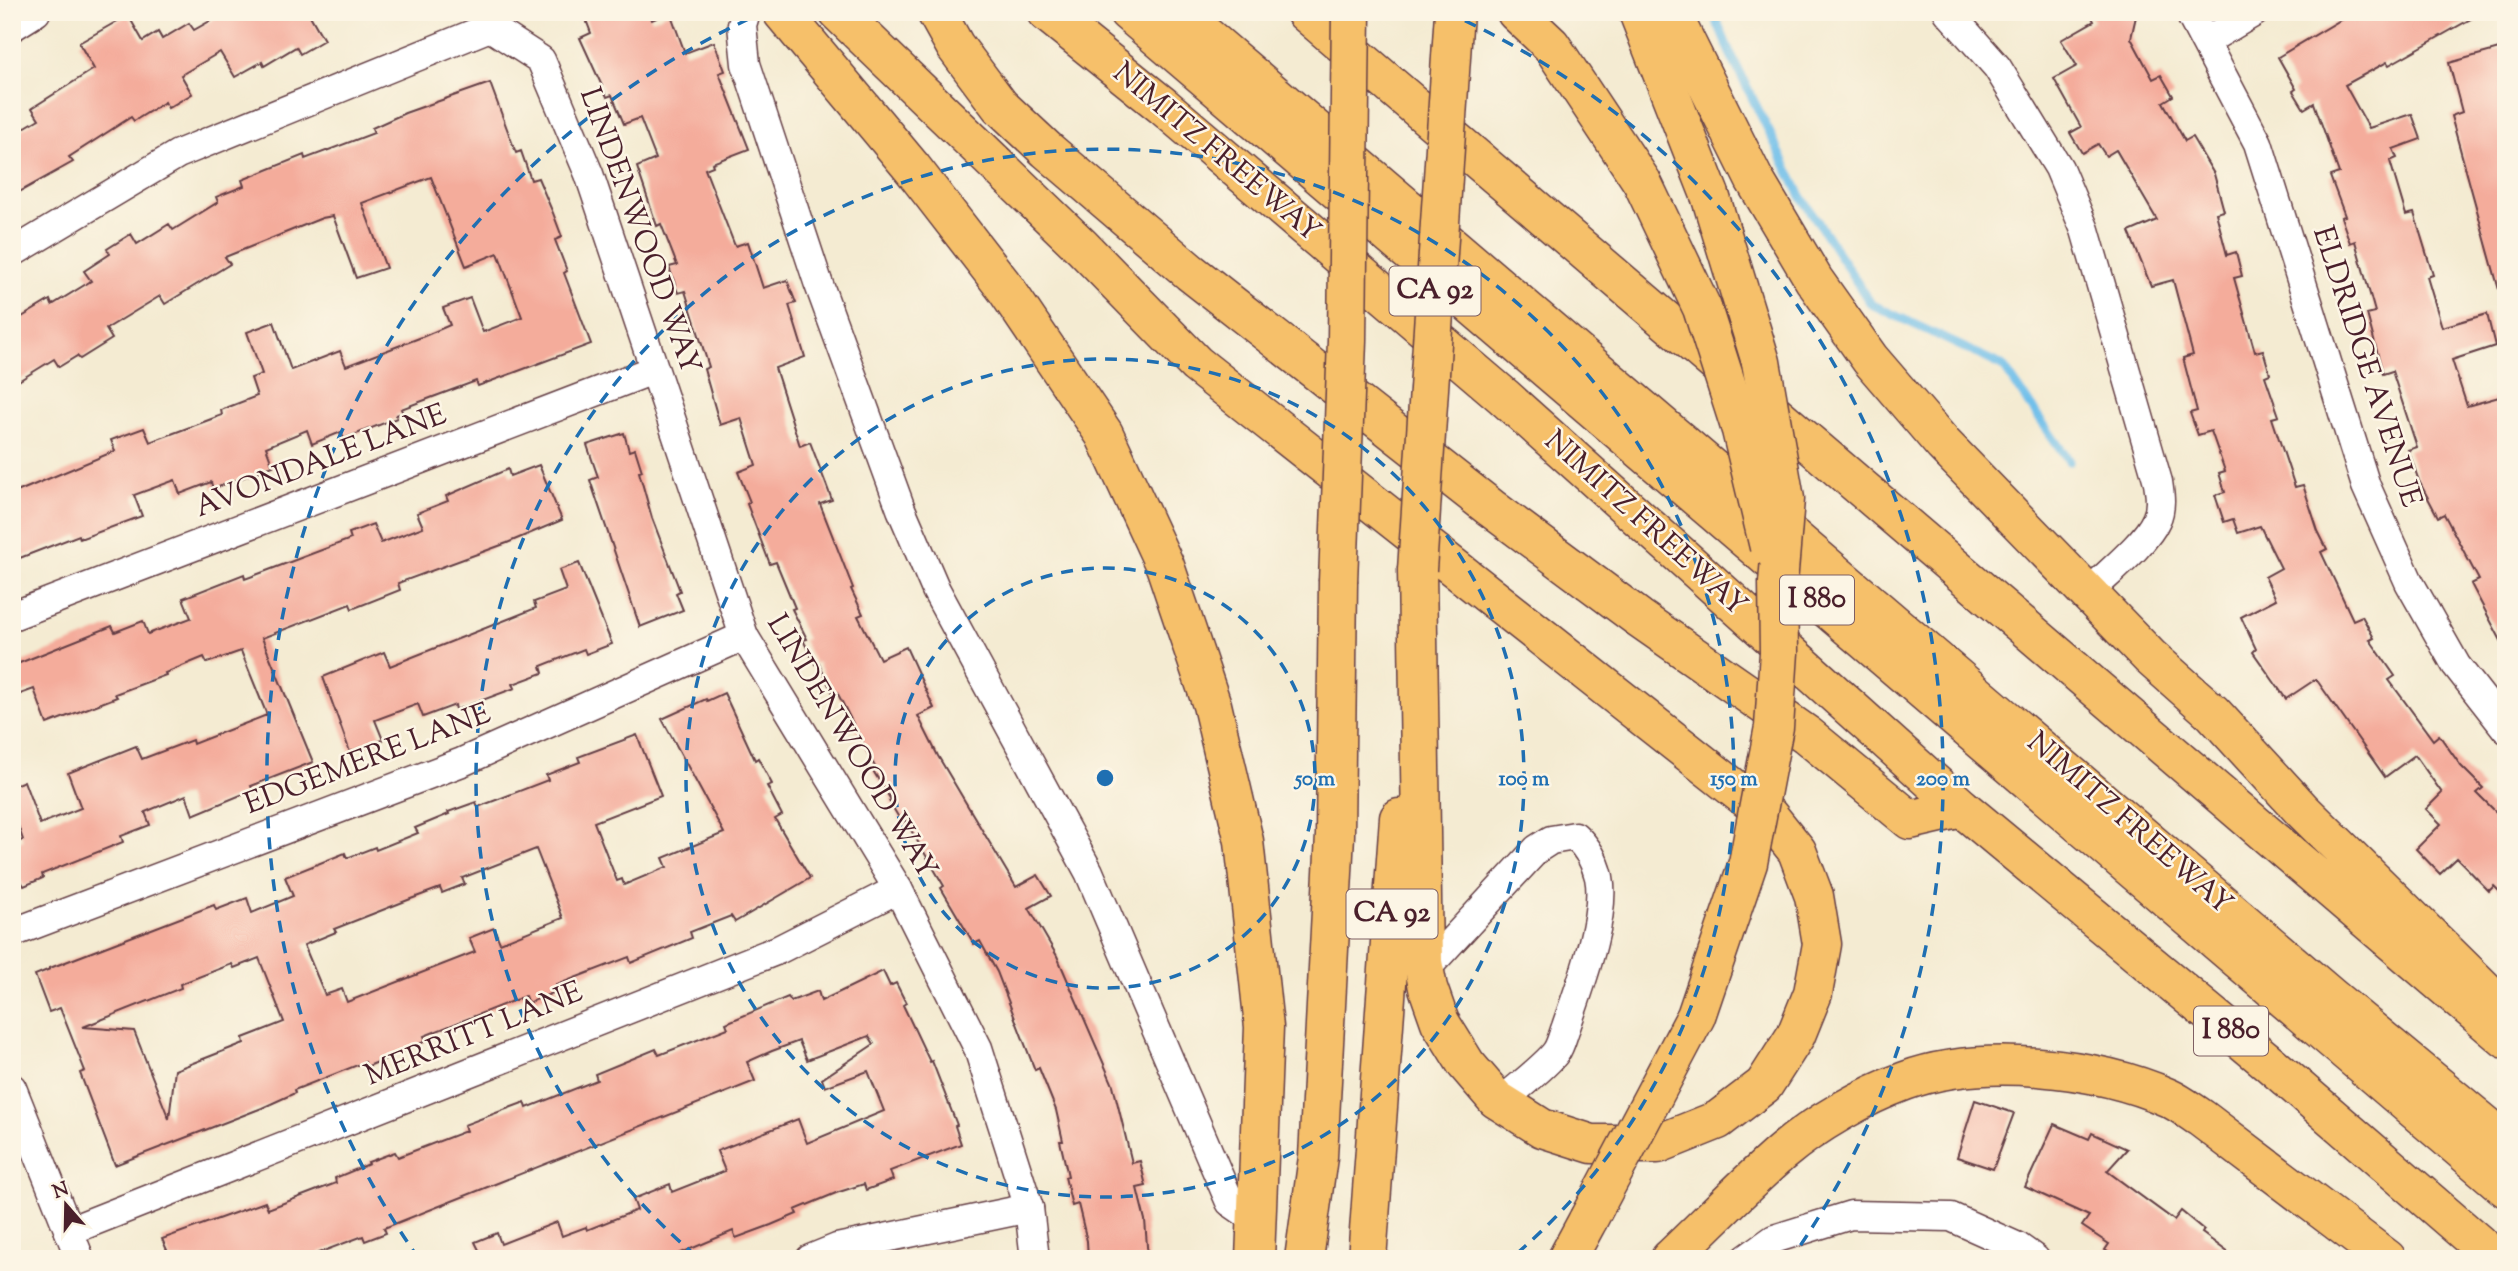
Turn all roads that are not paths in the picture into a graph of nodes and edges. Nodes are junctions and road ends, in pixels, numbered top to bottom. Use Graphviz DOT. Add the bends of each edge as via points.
graph roads {
  1 [pos="36,12"];
  2 [pos="746,12"];
  3 [pos="782,12"];
  4 [pos="838,12"];
  5 [pos="936,12"];
  6 [pos="1046,12"];
  7 [pos="1128,12"];
  8 [pos="1178,12"];
  9 [pos="1305,12"];
  10 [pos="1351,12"];
  11 [pos="1374,12"];
  12 [pos="1454,12"];
  13 [pos="1516,12"];
  14 [pos="1638,12"];
  15 [pos="1671,12"];
  16 [pos="1948,12"];
  17 [pos="2189,12"];
  18 [pos="2255,12"];
  19 [pos="487,20"];
  20 [pos="12,27"];
  21 [pos="2206,41"];
  22 [pos="12,253"];
  23 [pos="1347,340"];
  24 [pos="653,370"];
  25 [pos="1417,570"];
  26 [pos="1778,583"];
  27 [pos="2088,593"];
  28 [pos="12,616"];
  29 [pos="744,636"];
  30 [pos="2506,729"];
  31 [pos="1962,808"];
  32 [pos="898,889"];
  33 [pos="12,933"];
  34 [pos="1425,970"];
  35 [pos="2506,1011"];
  36 [pos="2506,1040"];
  37 [pos="12,1088"];
  38 [pos="1501,1102"];
  39 [pos="2506,1142"];
  40 [pos="2506,1188"];
  41 [pos="1029,1208"];
  42 [pos="1256,1220"];
  43 [pos="69,1231"];
  44 [pos="80,1259"];
  45 [pos="810,1259"];
  46 [pos="1035,1259"];
  47 [pos="1255,1259"];
  48 [pos="1304,1259"];
  49 [pos="1367,1259"];
  50 [pos="1567,1259"];
  51 [pos="1670,1259"];
  52 [pos="1746,1259"];
  53 [pos="2035,1259"];
  54 [pos="2387,1259"];
  55 [pos="2496,1259"];
  1 -- 20 [label="street"];
  2 -- 42 [label="street" via="742,25 746,64 818,282 901,509 936,590 1089,872 1230,1202"];
  3 -- 42 [label="highway" via="1006,289 1104,434 1164,566 1212,705 1244,841 1264,1027"];
  4 -- 38 [label="highway" via="1082,247 1196,364 1769,816 1797,851 1814,895 1822,944 1813,993 1796,1035 1765,1085 1718,1120 1658,1144 1591,1144 1542,1128"];
  5 -- 31 [label="highway" via="1000,106 1057,159 1180,263 1558,559 1807,735 1910,820"];
  6 -- 31 [label="highway, NIMITZ FREEWAY / I 880" via="1503,396"];
  7 -- 40 [label="highway, I 880"];
  8 -- 39 [label="highway, NIMITZ FREEWAY / I 880"];
  9 -- 36 [label="highway"];
  10 -- 23 [label="highway, bridge"];
  11 -- 23 [label="highway, CA 92, bridge"];
  12 -- 25 [label="highway, CA 92, bridge"];
  13 -- 26 [label="highway, bridge" via="1551,46 1642,182 1702,308 1741,430"];
  14 -- 26 [label="highway, bridge" via="1710,195 1761,362 1785,499"];
  15 -- 27 [label="highway" via="1754,179 1814,280 1870,359 1943,444"];
  16 -- 27 [label="street" via="1997,67 2059,168 2085,230 2158,482 2161,501 2156,521"];
  17 -- 21 [label="street, ELDRIDGE AVENUE"];
  18 -- 21 [label="street"];
  19 -- 22 [label="street" via="178,154"];
  19 -- 24 [label="street, LINDENWOOD WAY" via="541,60 589,174"];
  21 -- 30 [label="street, ELDRIDGE AVENUE" via="2259,143 2366,486 2409,582 2456,665"];
  23 -- 48 [label="highway, CA 92, bridge" via="1335,835 1318,1157"];
  24 -- 28 [label="street, AVONDALE LANE"];
  24 -- 29 [label="street, LINDENWOOD WAY"];
  25 -- 34 [label="highway"];
  25 -- 49 [label="highway, CA 92"];
  26 -- 50 [label="highway, bridge" via="1774,727 1748,863 1696,1016"];
  27 -- 35 [label="highway" via="2213,713 2302,810"];
  29 -- 32 [label="street, LINDENWOOD WAY"];
  29 -- 33 [label="street, EDGEMERE LANE" via="462,762"];
  31 -- 55 [label="highway, NIMITZ FREEWAY / I 880"];
  32 -- 41 [label="street, LINDENWOOD WAY" via="978,1048"];
  32 -- 43 [label="street, MERRITT LANE" via="778,950"];
  34 -- 38 [label="highway" via="1440,1022 1466,1065"];
  34 -- 38 [label="street" via="1537,849 1551,840 1575,836 1591,854 1599,877 1600,904 1557,1051"];
  37 -- 43 [label="street"];
  41 -- 45 [label="street" via="838,1248"];
  41 -- 46 [label="street, LINDENWOOD WAY"];
  42 -- 47 [label="highway"];
  43 -- 44 [label="street"];
  51 -- 54 [label="highway" via="1783,1152 1843,1110 1906,1080 2004,1066 2053,1067 2123,1082 2170,1099"];
  52 -- 53 [label="street" via="1774,1239 1851,1215 1951,1217"];
}
